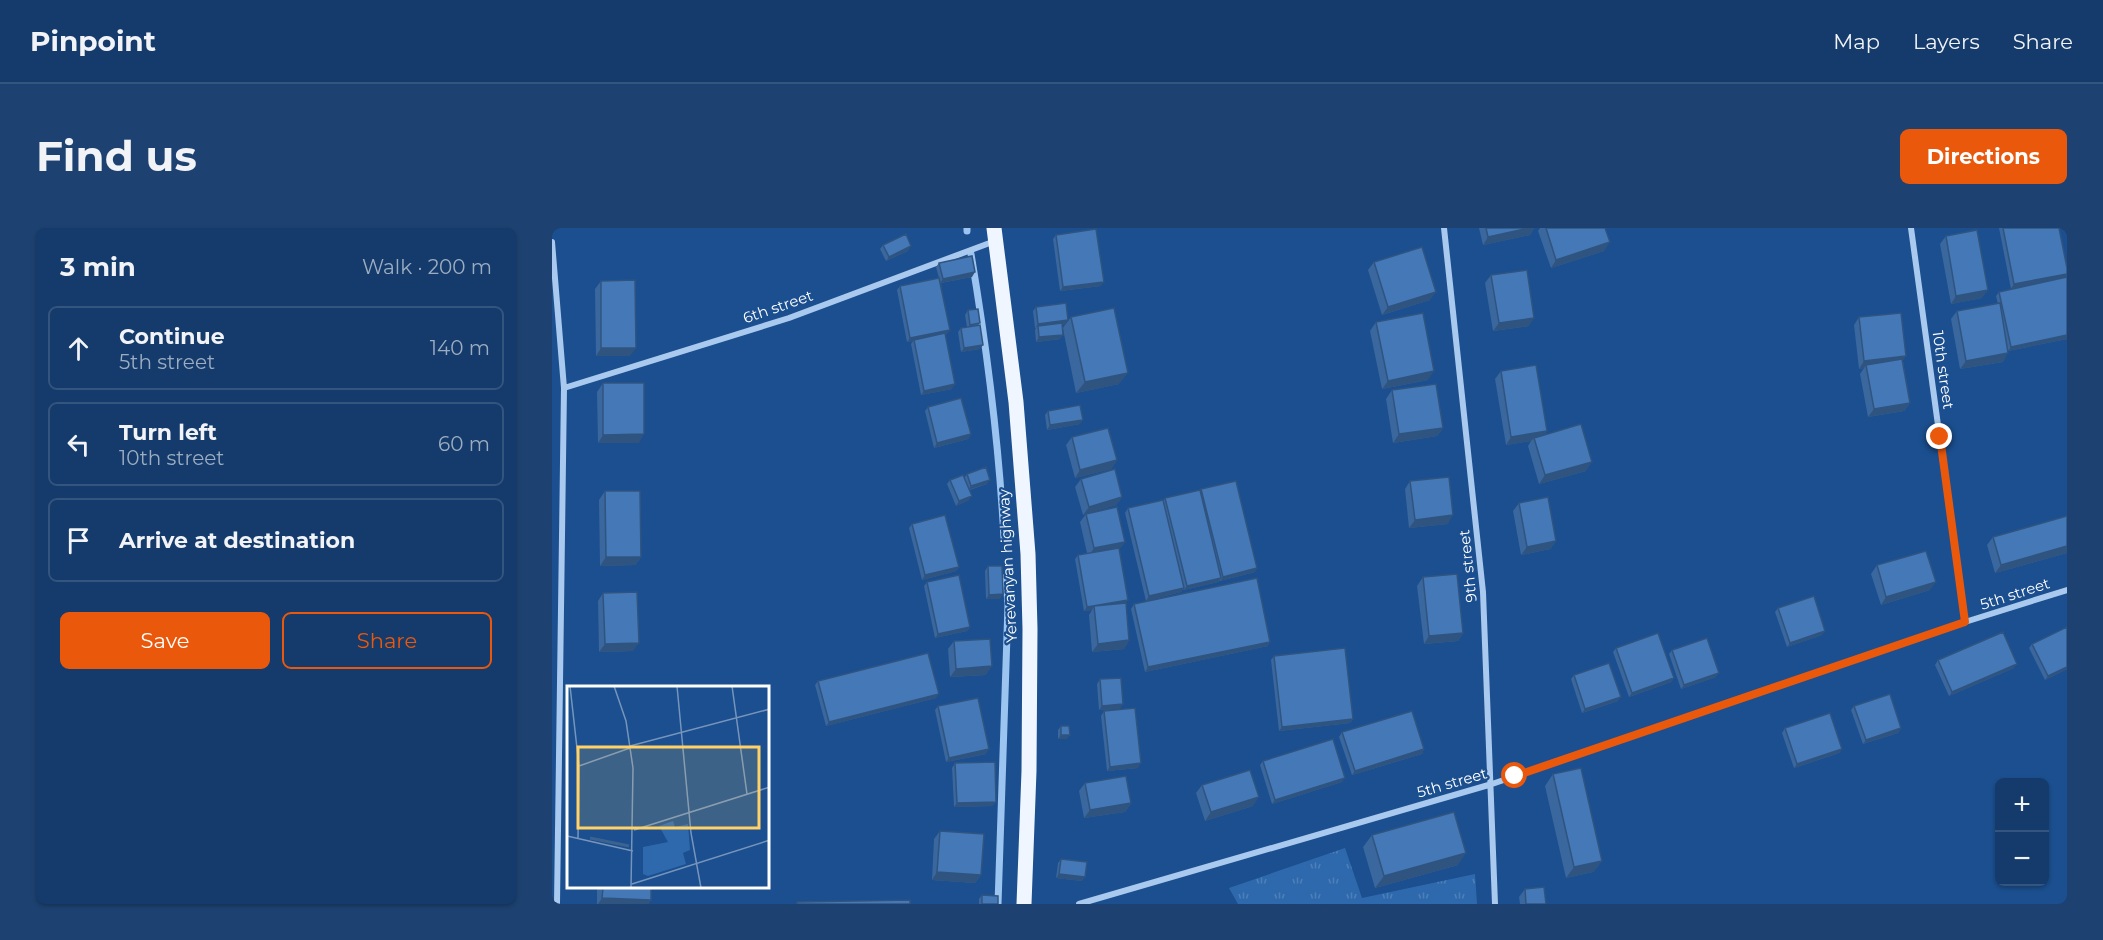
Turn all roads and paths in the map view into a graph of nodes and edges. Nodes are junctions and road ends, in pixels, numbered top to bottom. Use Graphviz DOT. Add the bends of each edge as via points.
graph roads {
  1 [pos="1444,228"];
  2 [pos="1911,228"];
  3 [pos="995,234"];
  4 [pos="552,242"];
  5 [pos="564,388"];
  6 [pos="2067,590"];
  7 [pos="1965,622"];
  8 [pos="1492,784"];
  9 [pos="558,904"];
  10 [pos="1024,904"];
  11 [pos="1079,904"];
  12 [pos="1495,904"];
  1 -- 8 [label="street, 9th street" via="1483,592"];
  2 -- 7 [label="street, 10th street"];
  3 -- 5 [label="street, 6th street" via="789,318"];
  3 -- 10 [label="main road, Yerevanyan highway" via="1017,402 1028,554 1029,747"];
  4 -- 5 [label="street"];
  5 -- 9 [label="street"];
  6 -- 7 [label="street, 5th street"];
  7 -- 8 [label="street, 5th street"];
  8 -- 11 [label="street, 5th street"];
  8 -- 12 [label="street, 9th street"];
}
